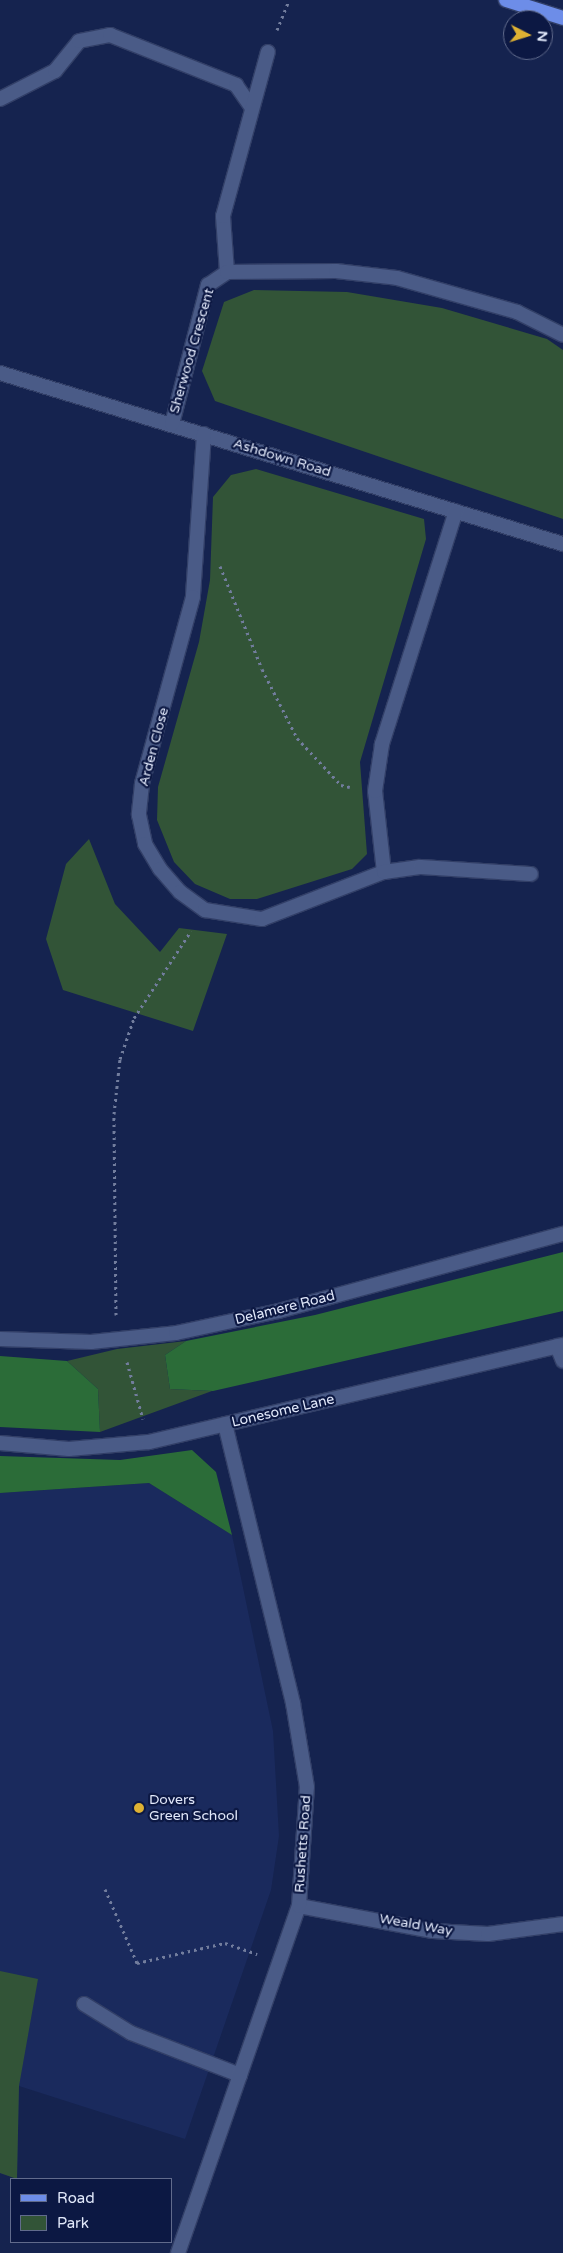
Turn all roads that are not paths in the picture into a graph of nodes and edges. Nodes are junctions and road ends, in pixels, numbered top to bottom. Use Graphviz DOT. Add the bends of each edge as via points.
graph roads {
  1 [pos="506,0"];
  2 [pos="563,18"];
  3 [pos="268,52"];
  4 [pos="0,99"];
  5 [pos="252,108"];
  6 [pos="226,272"];
  7 [pos="563,335"];
  8 [pos="0,373"];
  9 [pos="172,424"];
  10 [pos="204,434"];
  11 [pos="456,511"];
  12 [pos="563,544"];
  13 [pos="384,872"];
  14 [pos="530,874"];
  15 [pos="563,1234"];
  16 [pos="0,1339"];
  17 [pos="560,1345"];
  18 [pos="563,1361"];
  19 [pos="225,1424"];
  20 [pos="0,1444"];
  21 [pos="299,1906"];
  22 [pos="563,1924"];
  23 [pos="84,2004"];
  24 [pos="240,2075"];
  25 [pos="178,2253"];
  1 -- 2 [label="main road"];
  3 -- 5 [label="street"];
  4 -- 5 [label="street" via="55,71 79,41 110,35 236,85"];
  5 -- 6 [label="street" via="223,216"];
  6 -- 7 [label="street" via="336,271 397,278 517,312"];
  6 -- 9 [label="street, Sherwood Crescent" via="208,285"];
  8 -- 9 [label="street, Ashdown Road"];
  9 -- 10 [label="street, Ashdown Road"];
  10 -- 11 [label="street, Ashdown Road"];
  10 -- 13 [label="street, Arden Close" via="193,597 142,784 139,815 145,844 180,892 205,910 262,919"];
  11 -- 12 [label="street, Ashdown Road"];
  11 -- 13 [label="street" via="382,744 375,791"];
  13 -- 14 [label="street, Arden Close" via="420,867"];
  15 -- 16 [label="street, Delamere Road" via="279,1311 176,1334 120,1340"];
  17 -- 18 [label="street"];
  17 -- 19 [label="street, Lonesome Lane"];
  19 -- 20 [label="street, Lonesome Lane" via="149,1442 69,1449"];
  19 -- 21 [label="street, Rushetts Road" via="293,1702 307,1787"];
  21 -- 22 [label="street, Weald Way" via="442,1931 488,1934"];
  21 -- 24 [label="street, Rushetts Road"];
  23 -- 24 [label="street" via="131,2033"];
  24 -- 25 [label="street, Rushetts Road"];
}
